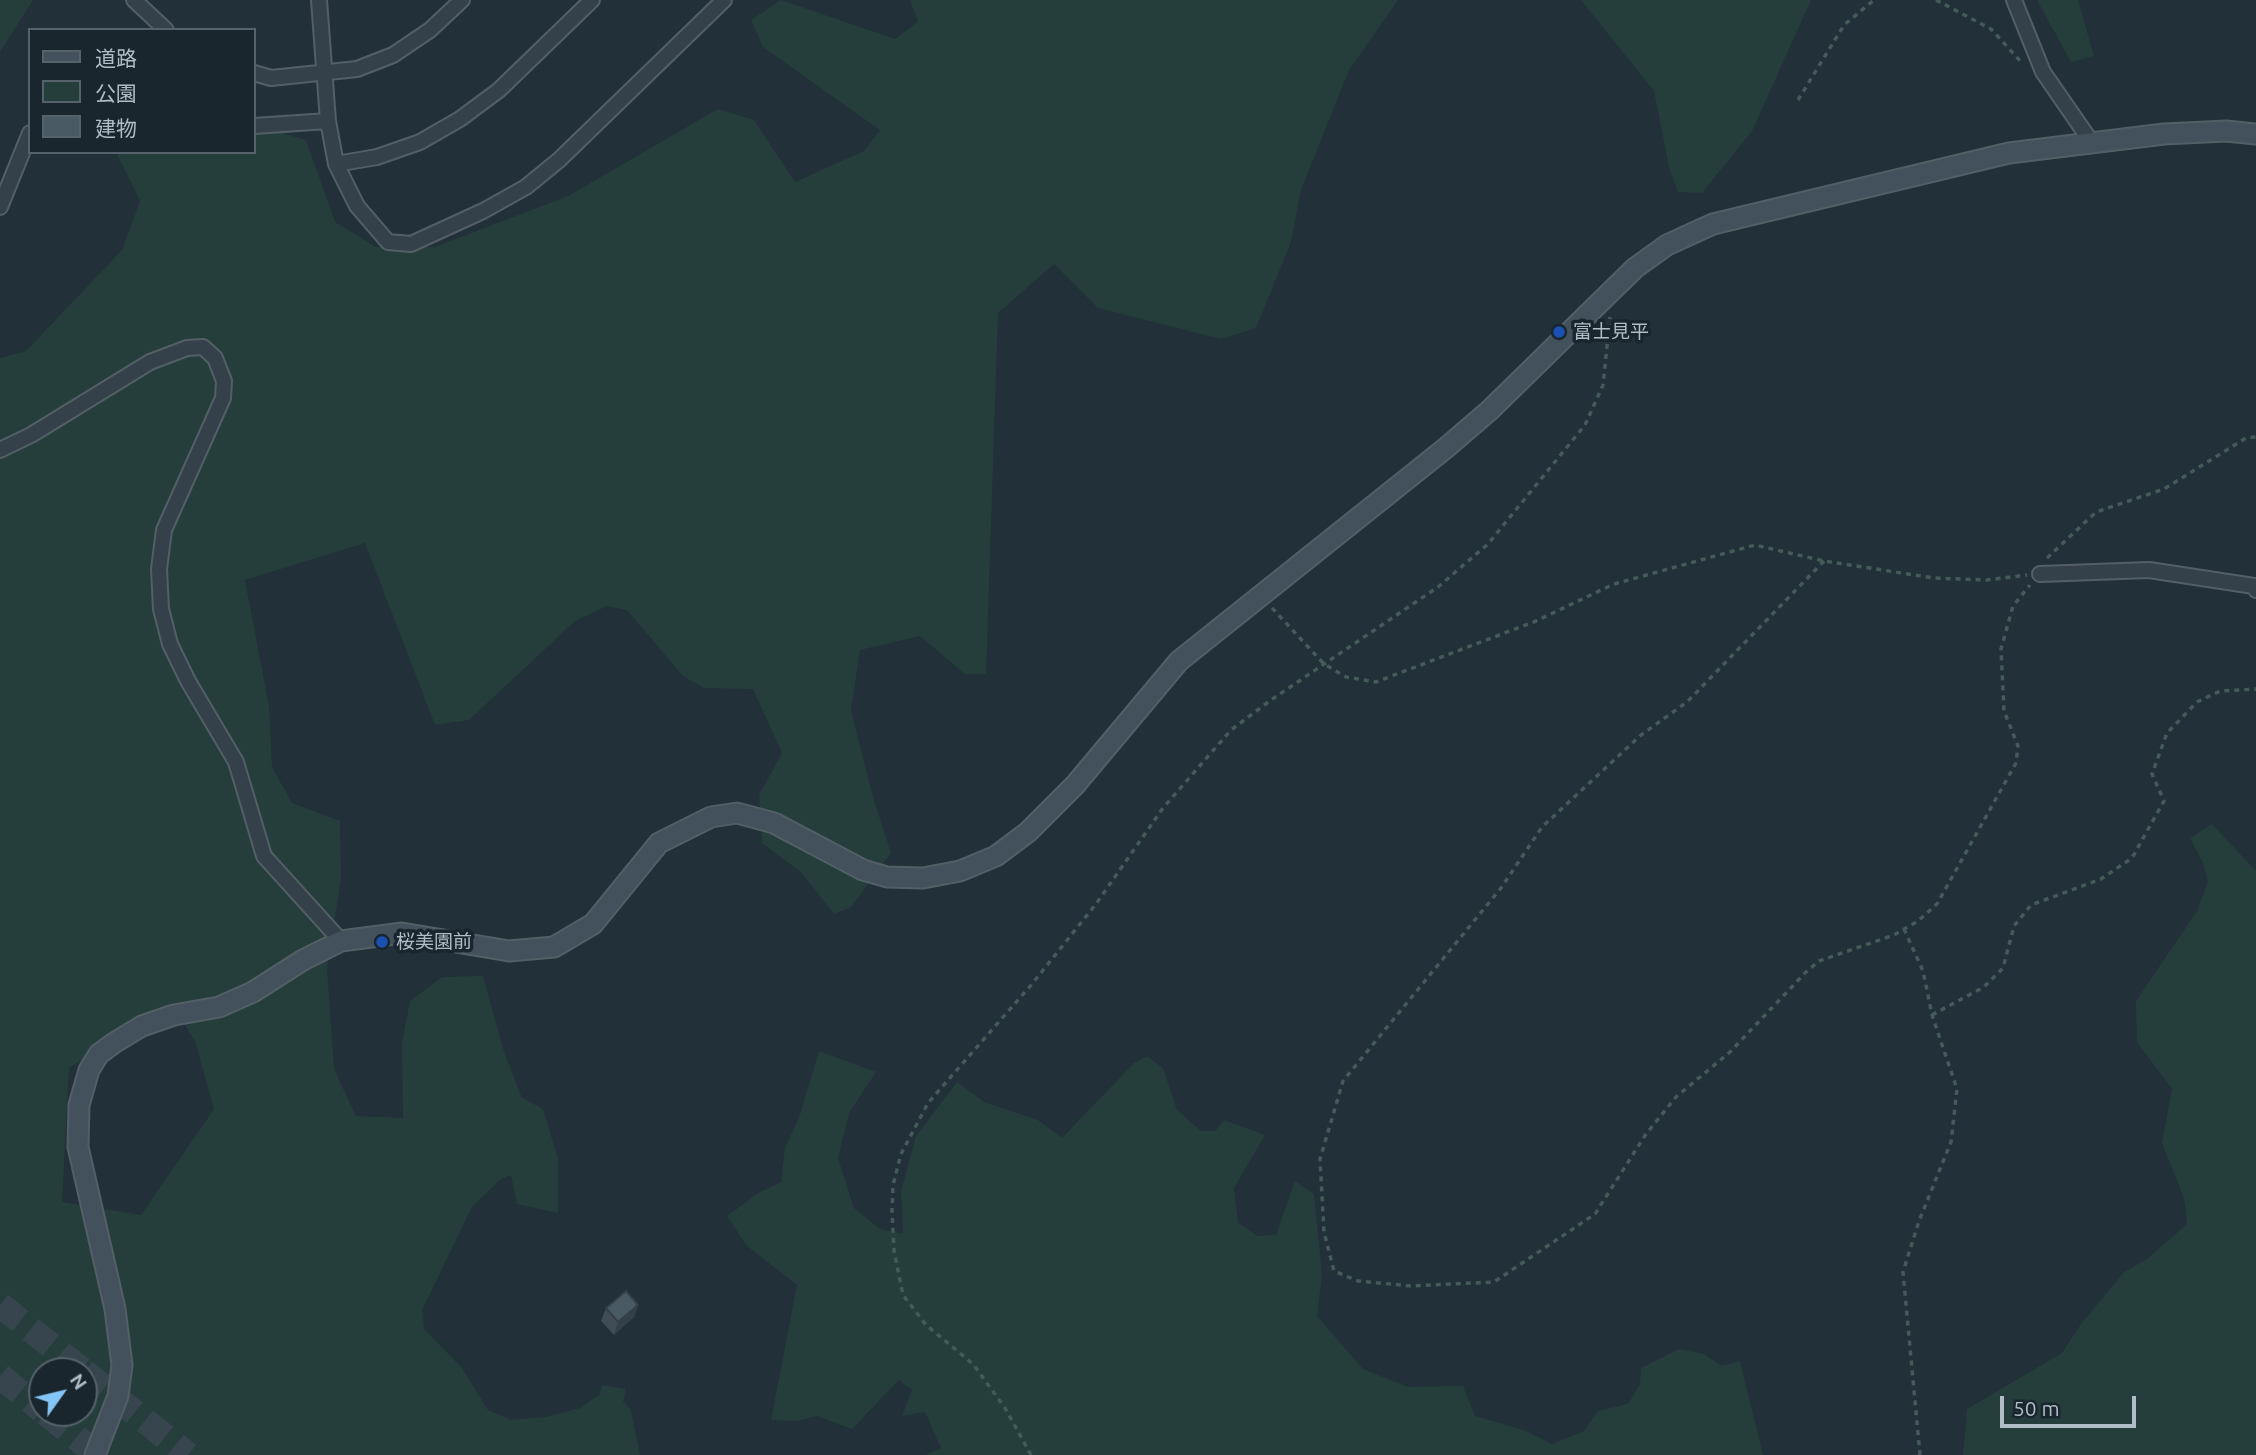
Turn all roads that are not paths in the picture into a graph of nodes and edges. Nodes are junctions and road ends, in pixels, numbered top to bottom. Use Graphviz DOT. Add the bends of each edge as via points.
graph roads {
  1 [pos="134,0"];
  2 [pos="318,0"];
  3 [pos="462,0"];
  4 [pos="592,0"];
  5 [pos="724,0"];
  6 [pos="2014,0"];
  7 [pos="164,28"];
  8 [pos="325,73"];
  9 [pos="256,74"];
  10 [pos="328,121"];
  11 [pos="256,126"];
  12 [pos="2256,134"];
  13 [pos="28,138"];
  14 [pos="2092,143"];
  15 [pos="336,164"];
  16 [pos="0,207"];
  17 [pos="0,450"];
  18 [pos="2039,574"];
  19 [pos="2256,590"];
  20 [pos="341,940"];
  21 [pos="95,1455"];
  1 -- 7 [label="street"];
  2 -- 8 [label="street"];
  3 -- 8 [label="street" via="430,30 393,55 357,69"];
  4 -- 15 [label="street" via="499,90 460,119 421,142"];
  5 -- 15 [label="street" via="526,187 411,244 388,242 357,206"];
  6 -- 14 [label="street" via="2043,72"];
  8 -- 9 [label="street" via="271,78"];
  8 -- 10 [label="street"];
  10 -- 11 [label="street"];
  10 -- 15 [label="street"];
  12 -- 14 [label="street" via="2199,131"];
  13 -- 16 [label="street"];
  14 -- 20 [label="street" via="1970,162 1713,224 1667,245 1465,432 1179,661 1075,785 1028,832 996,856 960,871 923,878 887,877 863,870 774,823 737,813 711,817 659,842 593,924 554,947 509,951 402,933"];
  17 -- 20 [label="street" via="150,362 203,347 215,358 224,381 223,398 164,530 159,569 161,609 170,643 188,681 236,762 264,856"];
  18 -- 19 [label="street" via="2149,570 2254,586"];
  20 -- 21 [label="street" via="219,1007 142,1026 99,1054 89,1070 79,1105 78,1147 116,1309 122,1365 118,1396"];
}
